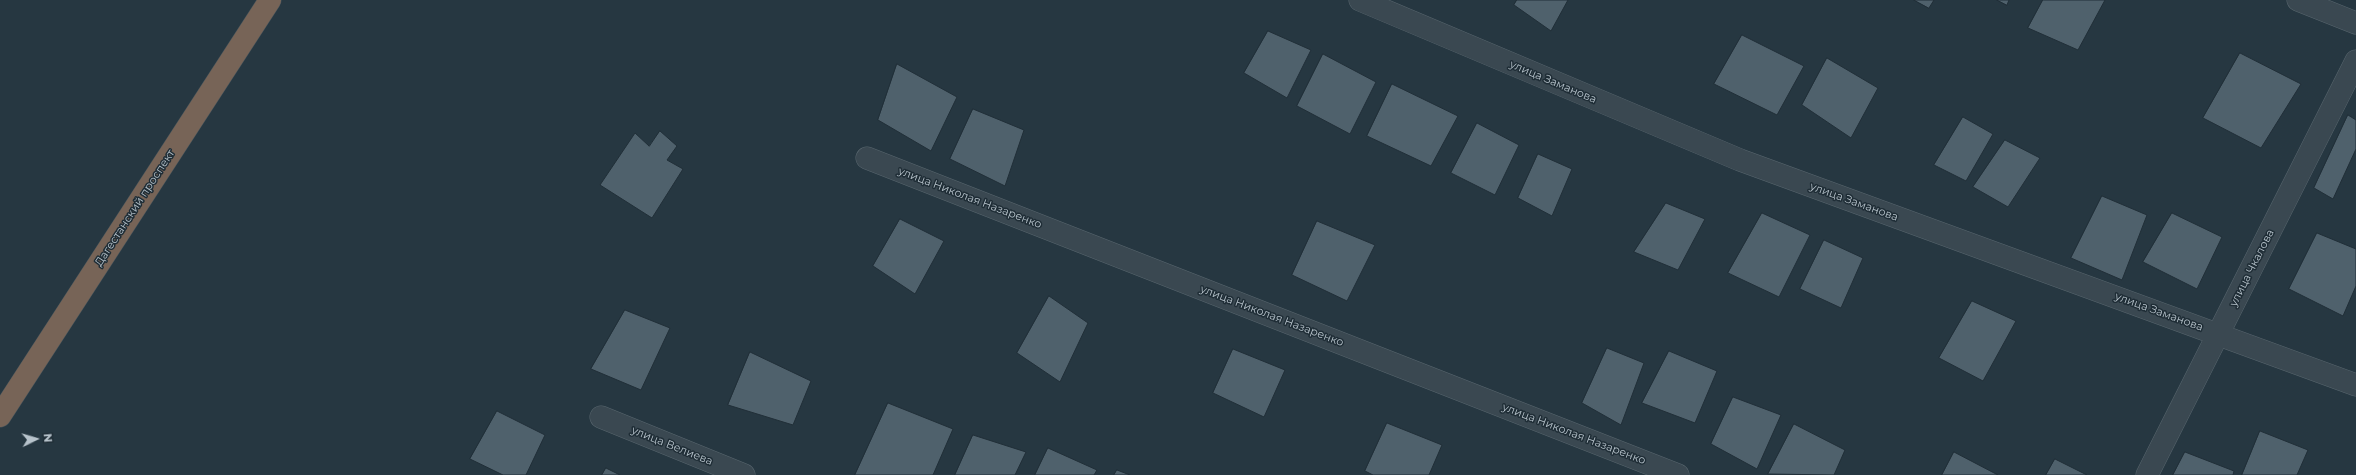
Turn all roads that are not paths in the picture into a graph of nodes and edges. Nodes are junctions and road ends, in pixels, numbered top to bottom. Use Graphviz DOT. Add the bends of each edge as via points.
graph roads {
  1 [pos="270,0"];
  2 [pos="1360,0"];
  3 [pos="2298,0"];
  4 [pos="2356,23"];
  5 [pos="2356,61"];
  6 [pos="867,158"];
  7 [pos="2219,334"];
  8 [pos="2356,385"];
  9 [pos="0,416"];
  10 [pos="600,417"];
  11 [pos="744,475"];
  12 [pos="1678,475"];
  13 [pos="2147,475"];
  1 -- 9 [label="highway, Дагестанский проспект"];
  2 -- 7 [label="street, улица Заманова" via="1740,160"];
  3 -- 4 [label="street"];
  5 -- 7 [label="street, улица Чкалова"];
  6 -- 12 [label="street, улица Николая Назаренко"];
  7 -- 8 [label="street, улица Заманова"];
  7 -- 13 [label="street, улица Чкалова"];
  10 -- 11 [label="street, улица Велиева"];
}
